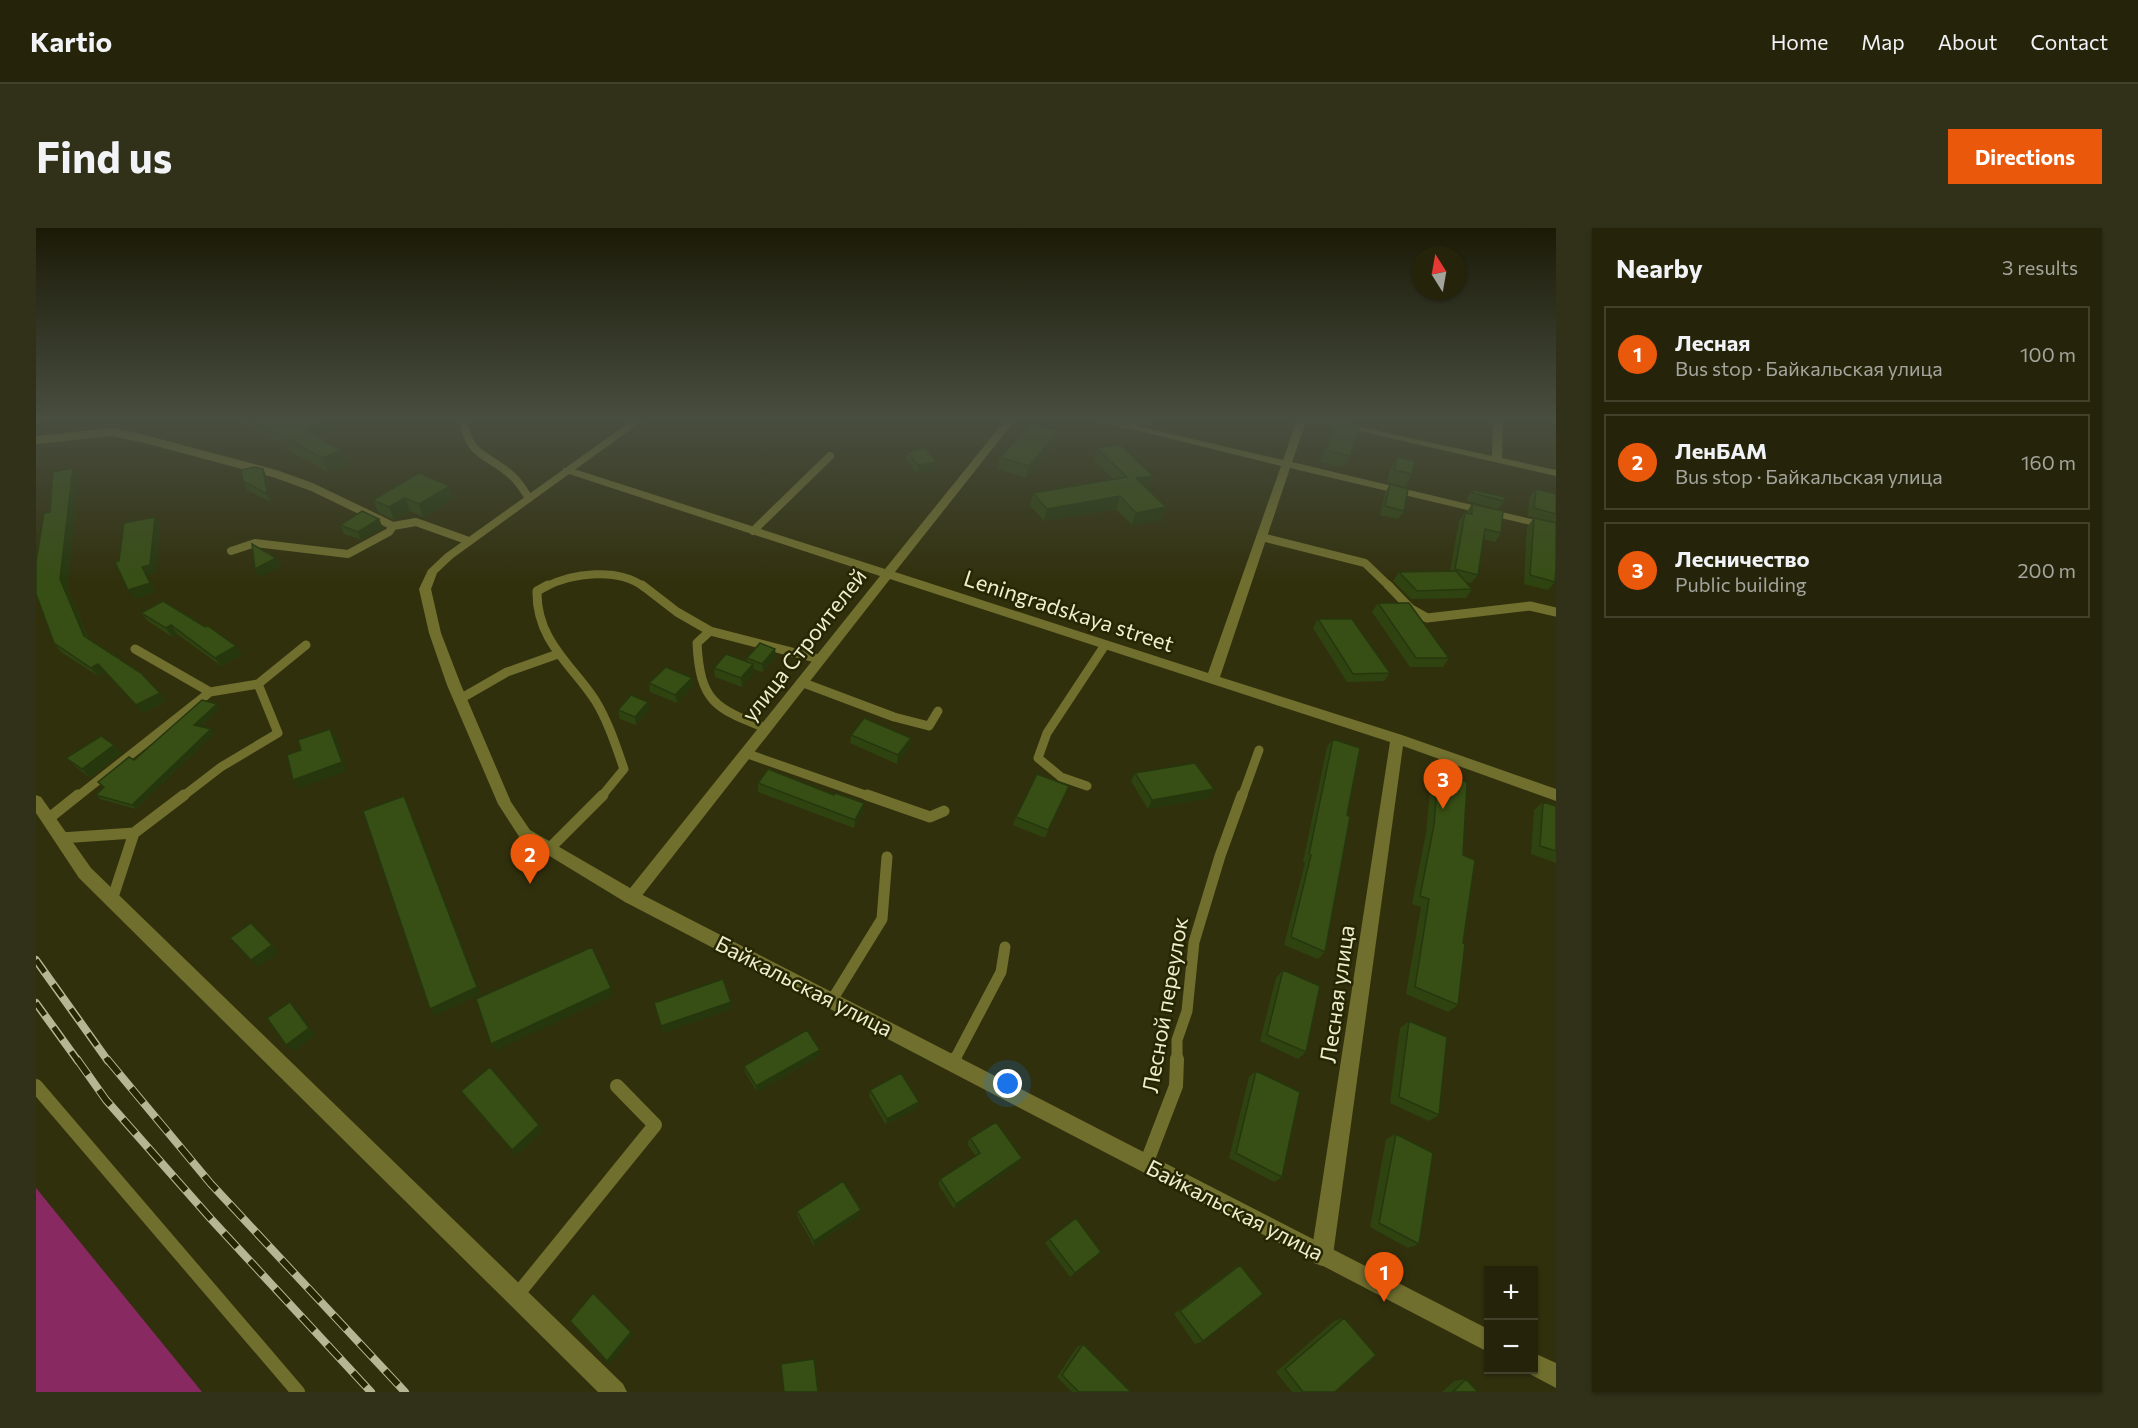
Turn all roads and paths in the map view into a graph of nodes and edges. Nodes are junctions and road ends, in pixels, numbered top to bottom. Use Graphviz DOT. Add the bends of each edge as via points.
graph roads {
  1 [pos="273,473"];
  2 [pos="509,473"];
  3 [pos="562,473"];
  4 [pos="577,473"];
  5 [pos="812,473"];
  6 [pos="968,473"];
  7 [pos="1284,473"];
  8 [pos="1330,473"];
  9 [pos="529,498"];
  10 [pos="393,526"];
  11 [pos="1556,528"];
  12 [pos="753,531"];
  13 [pos="1262,537"];
  14 [pos="469,541"];
  15 [pos="231,551"];
  16 [pos="887,574"];
  17 [pos="1556,612"];
  18 [pos="710,631"];
  19 [pos="306,645"];
  20 [pos="1105,645"];
  21 [pos="135,649"];
  22 [pos="558,654"];
  23 [pos="819,659"];
  24 [pos="1213,679"];
  25 [pos="801,682"];
  26 [pos="258,684"];
  27 [pos="210,692"];
  28 [pos="460,699"];
  29 [pos="938,711"];
  30 [pos="765,728"];
  31 [pos="1397,739"];
  32 [pos="1259,750"];
  33 [pos="745,753"];
  34 [pos="1087,786"];
  35 [pos="1556,795"];
  36 [pos="36,801"];
  37 [pos="944,811"];
  38 [pos="48,819"];
  39 [pos="134,833"];
  40 [pos="61,838"];
  41 [pos="549,849"];
  42 [pos="887,857"];
  43 [pos="631,897"];
  44 [pos="112,900"];
  45 [pos="1005,947"];
  46 [pos="832,1000"];
  47 [pos="953,1064"];
  48 [pos="36,1086"];
  49 [pos="617,1086"];
  50 [pos="1146,1164"];
  51 [pos="1322,1255"];
  52 [pos="517,1295"];
  53 [pos="1484,1339"];
  54 [pos="1538,1367"];
  55 [pos="1556,1376"];
  56 [pos="298,1392"];
  57 [pos="615,1392"];
  1 -- 10 [label="lane" via="312,487"];
  2 -- 9 [label="lane"];
  3 -- 9 [label="street, Байкальская улица"];
  4 -- 12 [label="street, Leningradskaya street"];
  5 -- 12 [label="lane"];
  6 -- 16 [label="street, улица Строителей"];
  7 -- 13 [label="street"];
  8 -- 11 [label="street"];
  9 -- 14 [label="street, Байкальская улица"];
  10 -- 14 [label="lane" via="416,522"];
  10 -- 15 [label="lane" via="348,554 255,543"];
  12 -- 16 [label="street, Leningradskaya street"];
  13 -- 17 [label="lane" via="1365,563 1411,609 1427,618 1530,606"];
  13 -- 24 [label="street"];
  14 -- 28 [label="street, Байкальская улица" via="432,572 425,589 435,633"];
  16 -- 20 [label="street, Leningradskaya street"];
  16 -- 23 [label="street, улица Строителей"];
  18 -- 22 [label="lane" via="641,584 625,578 579,575 560,579 537,591 536,599"];
  18 -- 23 [label="lane"];
  18 -- 30 [label="lane" via="697,643 705,686 719,708"];
  19 -- 26 [label="lane"];
  20 -- 24 [label="street, Leningradskaya street"];
  20 -- 34 [label="lane" via="1047,733 1038,758 1061,777"];
  21 -- 27 [label="lane"];
  22 -- 28 [label="lane" via="498,675"];
  22 -- 41 [label="lane" via="595,699 624,769"];
  23 -- 25 [label="street, улица Строителей"];
  24 -- 31 [label="street, Leningradskaya street"];
  25 -- 29 [label="lane" via="929,726"];
  25 -- 30 [label="street, улица Строителей"];
  26 -- 27 [label="lane"];
  26 -- 39 [label="lane" via="278,733 221,767"];
  27 -- 38 [label="lane"];
  28 -- 41 [label="street, Байкальская улица" via="505,804 525,834"];
  30 -- 33 [label="street, улица Строителей"];
  31 -- 35 [label="street, Leningradskaya street"];
  31 -- 51 [label="street, Лесная улица"];
  32 -- 50 [label="lane, Лесной переулок" via="1194,942 1187,1011 1177,1040 1176,1086"];
  33 -- 37 [label="lane" via="930,817"];
  33 -- 43 [label="street, улица Строителей"];
  36 -- 38 [label="street"];
  38 -- 40 [label="street"];
  39 -- 40 [label="lane"];
  39 -- 44 [label="lane"];
  40 -- 44 [label="street" via="84,873"];
  41 -- 43 [label="street, Байкальская улица"];
  42 -- 46 [label="lane" via="882,919"];
  43 -- 46 [label="street, Байкальская улица"];
  44 -- 52 [label="street"];
  45 -- 47 [label="lane" via="1001,972"];
  46 -- 47 [label="street, Байкальская улица"];
  47 -- 50 [label="street, Байкальская улица"];
  48 -- 56 [label="lane"];
  49 -- 52 [label="lane" via="655,1125"];
  50 -- 51 [label="street, Байкальская улица"];
  51 -- 53 [label="street, Байкальская улица"];
  52 -- 57 [label="street"];
  54 -- 55 [label="street"];
}
